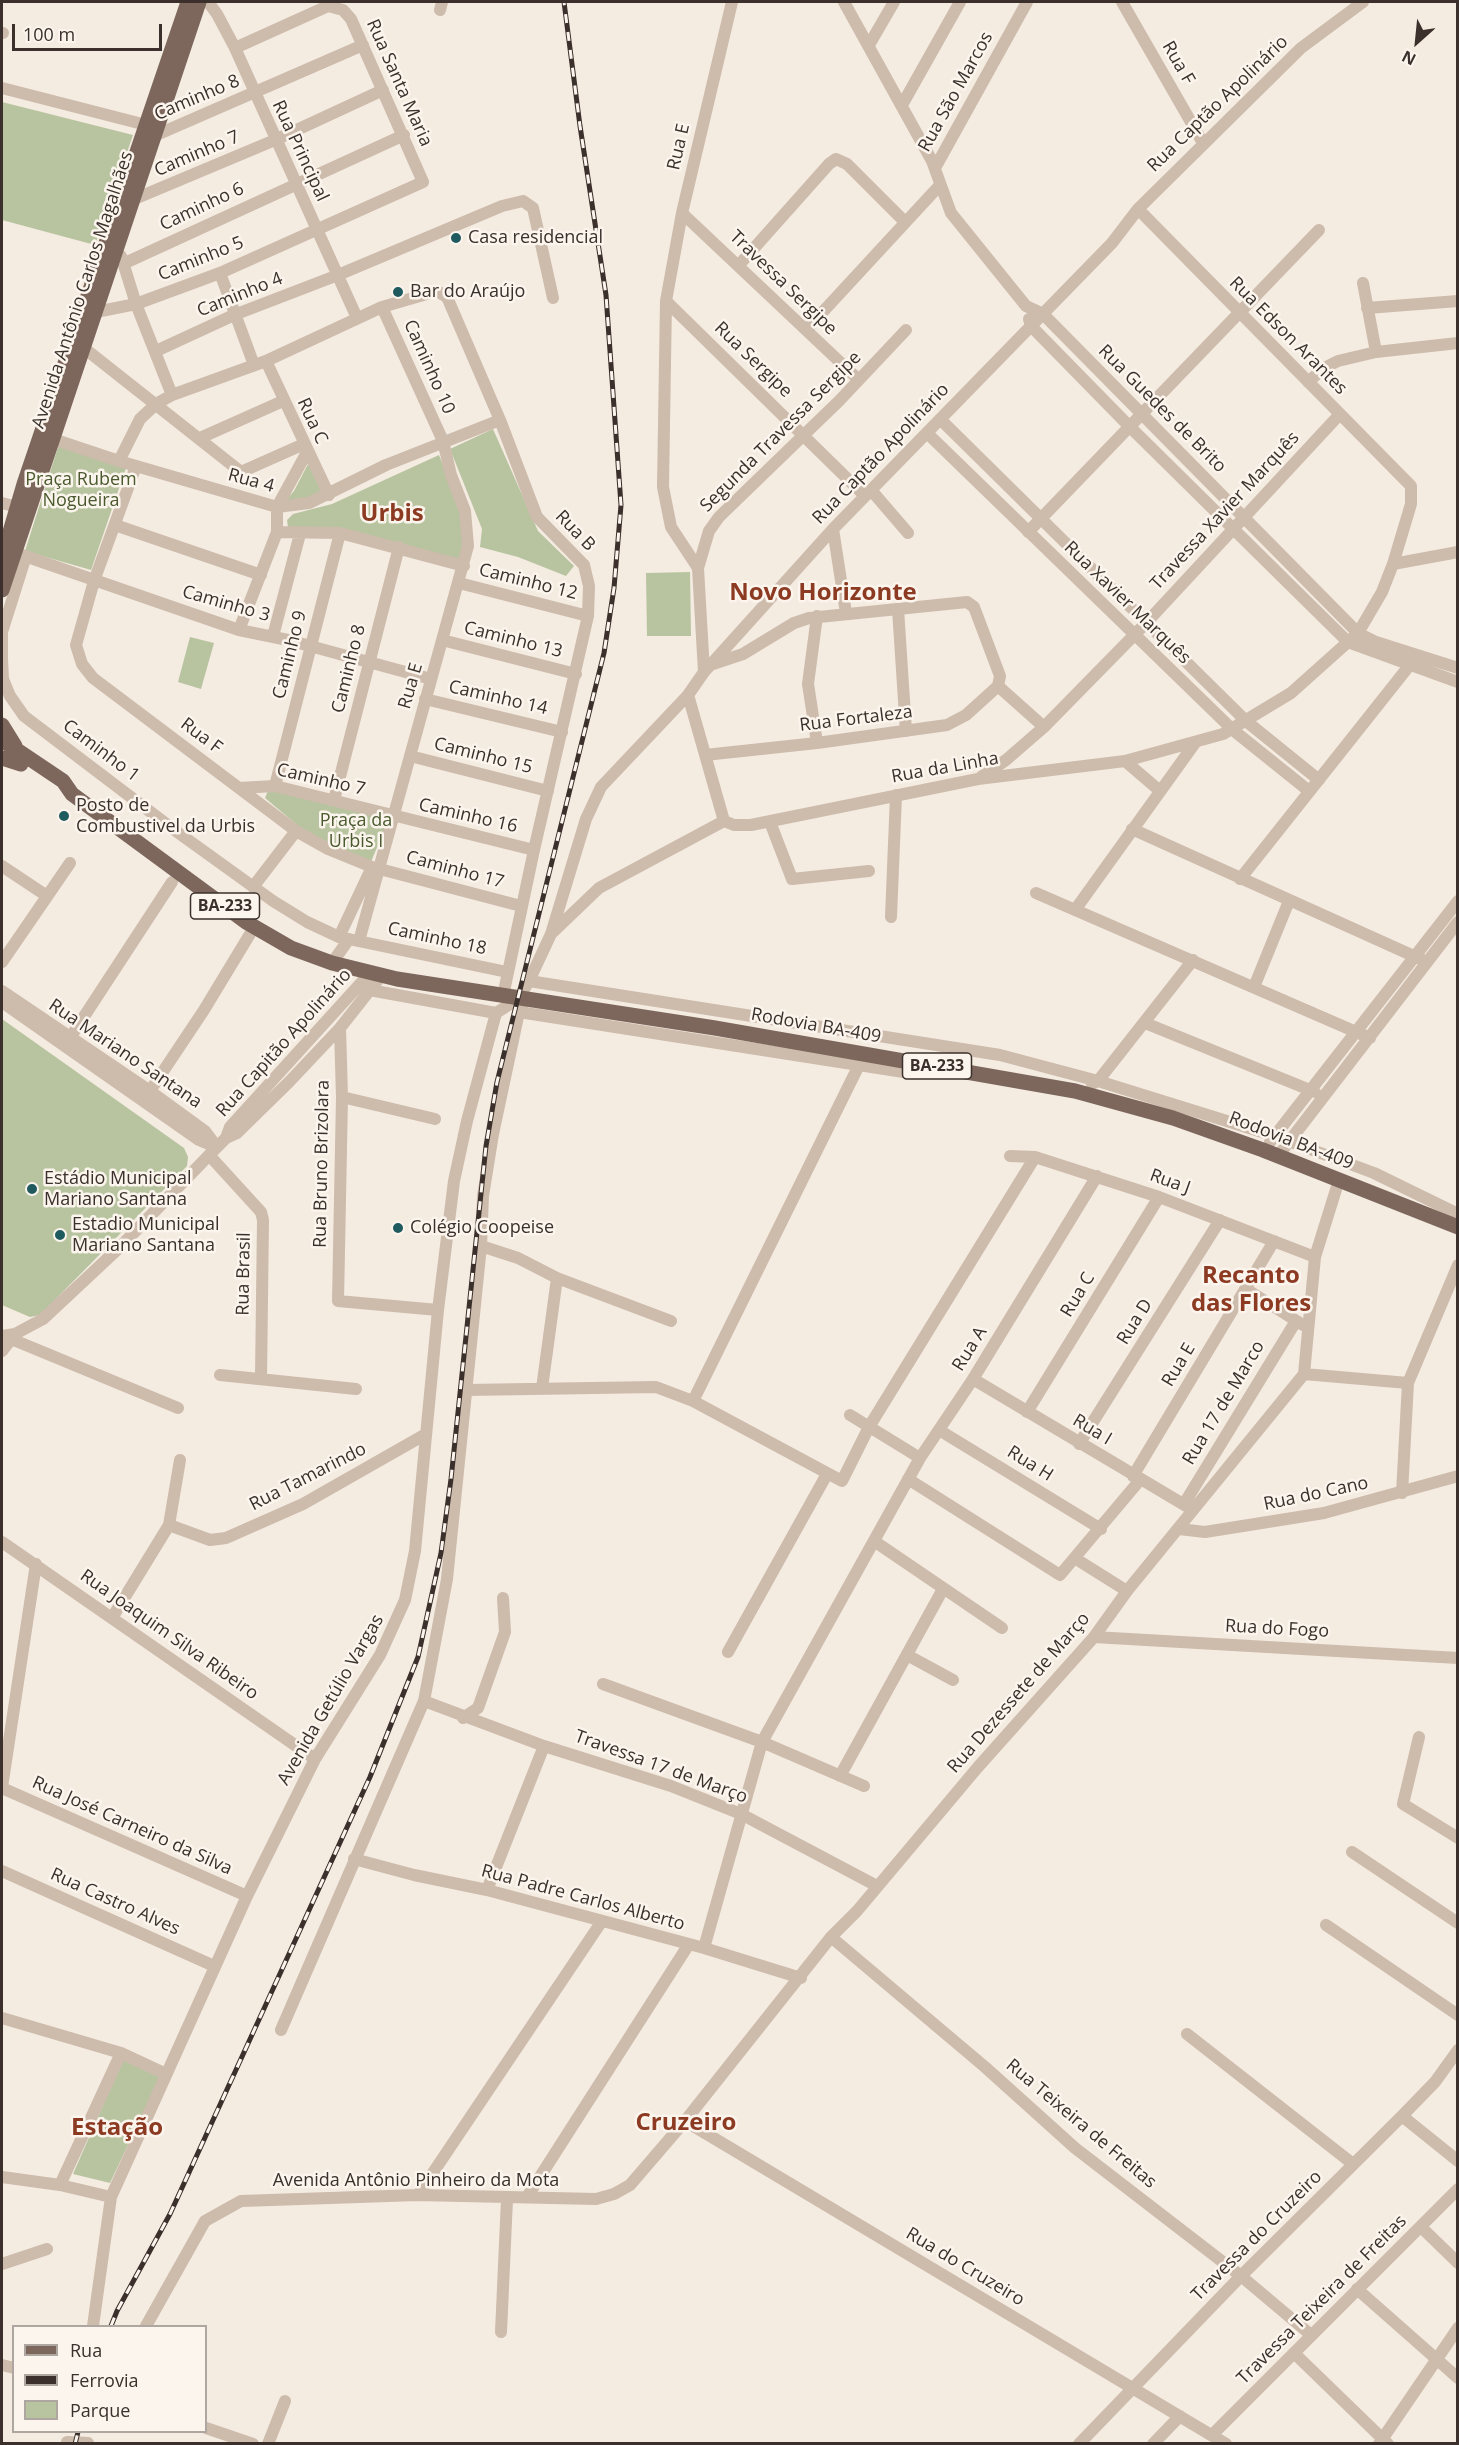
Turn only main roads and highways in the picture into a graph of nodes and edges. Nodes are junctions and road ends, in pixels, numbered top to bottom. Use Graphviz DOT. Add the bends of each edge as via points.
graph roads {
  1 [pos="194,6"];
  2 [pos="152,129"];
  3 [pos="48,437"];
  4 [pos="9,505"];
  5 [pos="14,556"];
  6 [pos="2,590"];
  7 [pos="2,725"];
  8 [pos="2,740"];
  9 [pos="2,752"];
  10 [pos="2,758"];
  11 [pos="24,760"];
  12 [pos="1458,1227"];
  1 -- 2 [label="main road, Avenida Antônio Carlos Magalhães"];
  2 -- 3 [label="main road, Avenida Antônio Carlos Magalhães"];
  2 -- 3 [label="main road, Avenida Antônio Carlos Magalhães" via="84,348"];
  3 -- 4 [label="main road, Avenida Antônio Carlos Magalhães"];
  3 -- 5 [label="main road, Avenida Antônio Carlos Magalhães"];
  4 -- 5 [label="main road, Avenida Antônio Carlos Magalhães"];
  5 -- 6 [label="main road, Avenida Antônio Carlos Magalhães"];
  7 -- 11 [label="main road"];
  8 -- 11 [label="main road, BA-233"];
  9 -- 11 [label="main road, BA-233"];
  10 -- 11 [label="main road"];
  11 -- 12 [label="main road, Rodovia BA-409 / BA-233" via="57,789 72,794 246,922 291,948 332,963 516,1002 1075,1090 1173,1118 1263,1150"];
}
